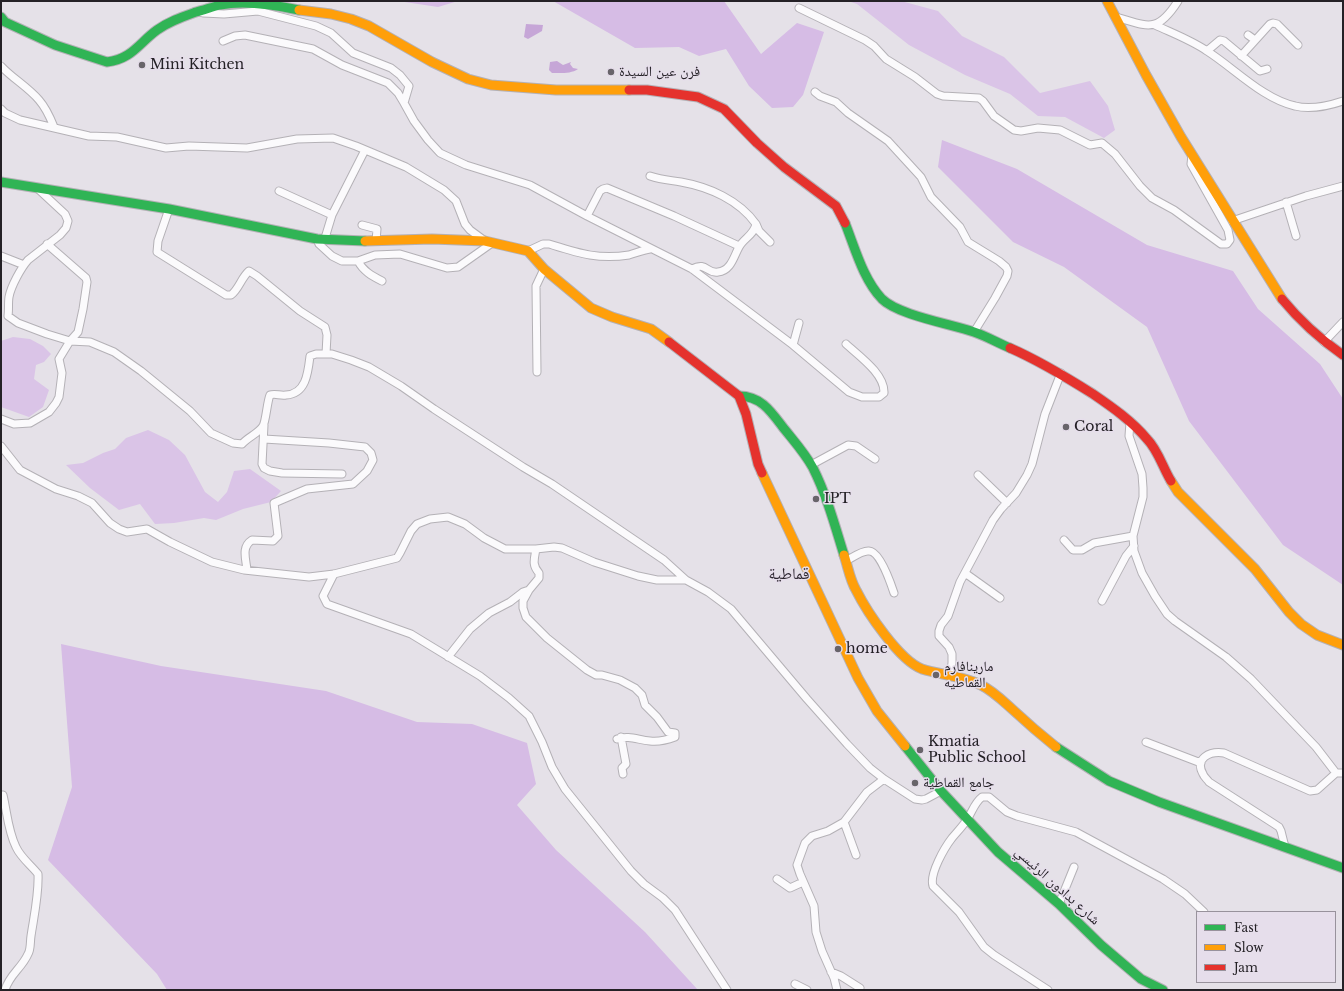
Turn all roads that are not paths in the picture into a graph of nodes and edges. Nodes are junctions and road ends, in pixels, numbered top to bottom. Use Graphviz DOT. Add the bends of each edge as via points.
graph roads {
  1 [pos="1107,1"];
  2 [pos="1178,1"];
  3 [pos="799,8"];
  4 [pos="194,13"];
  5 [pos="1116,17"];
  6 [pos="1,18"];
  7 [pos="1155,25"];
  8 [pos="1248,35"];
  9 [pos="1255,40"];
  10 [pos="223,41"];
  11 [pos="1298,45"];
  12 [pos="1207,51"];
  13 [pos="1241,56"];
  14 [pos="1,66"];
  15 [pos="1267,69"];
  16 [pos="815,92"];
  17 [pos="1343,101"];
  18 [pos="404,103"];
  19 [pos="1,108"];
  20 [pos="54,127"];
  21 [pos="365,150"];
  22 [pos="1192,154"];
  23 [pos="650,176"];
  24 [pos="1,182"];
  25 [pos="1343,186"];
  26 [pos="36,187"];
  27 [pos="279,191"];
  28 [pos="1286,202"];
  29 [pos="170,209"];
  30 [pos="332,214"];
  31 [pos="586,216"];
  32 [pos="1232,221"];
  33 [pos="756,224"];
  34 [pos="362,225"];
  35 [pos="1296,236"];
  36 [pos="321,239"];
  37 [pos="376,241"];
  38 [pos="489,242"];
  39 [pos="770,242"];
  40 [pos="47,244"];
  41 [pos="739,246"];
  42 [pos="650,249"];
  43 [pos="528,251"];
  44 [pos="1,256"];
  45 [pos="358,261"];
  46 [pos="24,265"];
  47 [pos="544,269"];
  48 [pos="692,269"];
  49 [pos="382,281"];
  50 [pos="1343,322"];
  51 [pos="800,323"];
  52 [pos="974,332"];
  53 [pos="70,341"];
  54 [pos="1324,342"];
  55 [pos="846,344"];
  56 [pos="793,345"];
  57 [pos="326,354"];
  58 [pos="1343,355"];
  59 [pos="537,372"];
  60 [pos="1061,373"];
  61 [pos="739,396"];
  62 [pos="1,419"];
  63 [pos="1130,422"];
  64 [pos="264,425"];
  65 [pos="264,439"];
  66 [pos="1,446"];
  67 [pos="875,459"];
  68 [pos="811,465"];
  69 [pos="342,474"];
  70 [pos="978,475"];
  71 [pos="1006,503"];
  72 [pos="1133,536"];
  73 [pos="1064,540"];
  74 [pos="1134,546"];
  75 [pos="536,549"];
  76 [pos="846,561"];
  77 [pos="247,570"];
  78 [pos="965,573"];
  79 [pos="334,574"];
  80 [pos="686,580"];
  81 [pos="529,590"];
  82 [pos="894,593"];
  83 [pos="1000,598"];
  84 [pos="1102,601"];
  85 [pos="1343,645"];
  86 [pos="448,657"];
  87 [pos="950,675"];
  88 [pos="1146,742"];
  89 [pos="1201,763"];
  90 [pos="1340,773"];
  91 [pos="623,774"];
  92 [pos="884,779"];
  93 [pos="941,791"];
  94 [pos="3,795"];
  95 [pos="967,820"];
  96 [pos="844,822"];
  97 [pos="1285,846"];
  98 [pos="856,855"];
  99 [pos="1074,867"];
  100 [pos="1343,868"];
  101 [pos="777,879"];
  102 [pos="803,882"];
  103 [pos="1059,904"];
  104 [pos="1203,911"];
  105 [pos="831,972"];
  106 [pos="795,984"];
  107 [pos="860,988"];
  108 [pos="5,990"];
  109 [pos="728,990"];
  110 [pos="807,990"];
  111 [pos="837,990"];
  112 [pos="1048,990"];
  113 [pos="1163,990"];
  1 -- 5 [label="main road"];
  2 -- 7 [label="street" via="1171,12"];
  3 -- 22 [label="street" via="865,40 886,59 937,94 979,98 994,116 1014,130 1060,130 1090,145 1102,143 1115,154 1152,198 1174,210 1221,244 1227,244 1230,240 1228,230 1191,164"];
  4 -- 6 [label="main road" via="175,19 157,30 131,54 107,62 55,45"];
  4 -- 18 [label="street" via="258,11 331,32 353,53 390,68 400,75 409,86"];
  4 -- 52 [label="main road" via="221,5 256,3 344,17 369,26 432,62 468,79 491,85 556,90 647,90 698,97 724,109 784,167 836,206 867,278 882,299 896,308"];
  5 -- 7 [label="street" via="1145,26"];
  5 -- 22 [label="main road" via="1154,90"];
  7 -- 12 [label="street"];
  8 -- 9 [label="street"];
  9 -- 11 [label="street" via="1273,23"];
  9 -- 13 [label="street"];
  10 -- 18 [label="street" via="235,36 245,36 313,49 342,65 388,83"];
  12 -- 13 [label="street" via="1220,40"];
  12 -- 17 [label="street" via="1255,86 1293,106 1314,107"];
  13 -- 15 [label="street" via="1260,71"];
  14 -- 20 [label="street" via="38,99"];
  16 -- 52 [label="street" via="836,102 888,141 921,177 931,197 960,227 968,242 1006,266 1007,276"];
  18 -- 31 [label="street" via="414,121 440,153 466,165 530,185"];
  19 -- 20 [label="street" via="5,113 20,120"];
  20 -- 21 [label="street" via="89,136 117,136 166,148 247,148 297,139 332,138"];
  21 -- 30 [label="street"];
  21 -- 38 [label="street" via="406,167 444,190 456,201 470,230"];
  22 -- 32 [label="main road"];
  23 -- 33 [label="street" via="681,182 722,195 743,210"];
  24 -- 26 [label="main road"];
  25 -- 28 [label="street"];
  26 -- 29 [label="main road"];
  26 -- 40 [label="street" via="65,214 68,221 60,235"];
  27 -- 30 [label="street"];
  28 -- 32 [label="street"];
  28 -- 35 [label="street"];
  29 -- 36 [label="main road"];
  29 -- 57 [label="street" via="158,241 157,252 226,295 231,296 237,291 249,271 300,311 325,326"];
  30 -- 36 [label="street"];
  31 -- 41 [label="street" via="600,191 607,188"];
  31 -- 42 [label="street"];
  32 -- 54 [label="main road" via="1278,294"];
  33 -- 39 [label="street"];
  33 -- 41 [label="street"];
  34 -- 37 [label="street" via="377,229"];
  36 -- 37 [label="main road"];
  36 -- 45 [label="street" via="319,244 332,256 342,261"];
  37 -- 38 [label="main road" via="432,239"];
  38 -- 43 [label="main road"];
  38 -- 45 [label="street" via="458,267 447,268 400,254 375,255"];
  40 -- 46 [label="street"];
  40 -- 53 [label="street" via="86,278 87,282 78,332"];
  41 -- 48 [label="street" via="730,265 722,271 717,273 702,266"];
  42 -- 43 [label="street" via="629,255 606,257 589,256 549,244"];
  42 -- 48 [label="street"];
  43 -- 47 [label="main road"];
  44 -- 46 [label="street"];
  45 -- 49 [label="street" via="369,274"];
  46 -- 53 [label="street" via="10,296 8,316 18,323"];
  47 -- 59 [label="street" via="536,286"];
  47 -- 61 [label="main road" via="591,308 651,329"];
  48 -- 56 [label="street"];
  50 -- 54 [label="street"];
  51 -- 56 [label="street"];
  52 -- 60 [label="main road"];
  53 -- 62 [label="street" via="59,359 62,373 59,397 48,412 30,423 14,424"];
  53 -- 64 [label="street" via="90,342 114,352 190,411 211,433 227,441 242,444"];
  54 -- 58 [label="main road"];
  55 -- 56 [label="street" via="882,381 884,393 879,397 862,397 849,392"];
  57 -- 64 [label="street" via="310,356 306,379 298,392 283,396 270,395"];
  57 -- 80 [label="street" via="370,367 401,386 664,560"];
  60 -- 63 [label="main road"];
  60 -- 71 [label="street" via="1045,414 1032,464 1016,493"];
  61 -- 68 [label="main road" via="759,400 804,453"];
  61 -- 93 [label="main road, شارع بدادون الرئيسي" via="758,464 858,678 877,711"];
  63 -- 72 [label="street" via="1129,436 1142,474 1143,488"];
  63 -- 85 [label="main road" via="1153,446 1178,492 1255,569 1297,620 1317,635"];
  64 -- 65 [label="street"];
  65 -- 69 [label="street" via="262,464 270,471"];
  65 -- 77 [label="street" via="329,442 365,447 373,460 368,470 353,484 307,489 274,503 278,536 273,541 252,540 246,544 244,549"];
  66 -- 77 [label="street" via="20,470 56,489 92,503 119,529 127,532 147,529 212,562"];
  67 -- 68 [label="street" via="856,446 848,445"];
  68 -- 76 [label="main road" via="828,503"];
  70 -- 71 [label="street"];
  71 -- 78 [label="street" via="993,520"];
  72 -- 73 [label="street" via="1094,543 1082,550 1073,550"];
  72 -- 74 [label="street"];
  74 -- 84 [label="street"];
  74 -- 90 [label="street" via="1142,573 1167,614 1226,657 1251,679"];
  75 -- 79 [label="street" via="506,549 484,538 465,524 448,517 417,524 397,558"];
  75 -- 80 [label="street" via="562,548 594,562 638,576 657,580"];
  75 -- 81 [label="street" via="534,568 539,573 539,578"];
  76 -- 82 [label="street" via="866,551 876,553"];
  76 -- 87 [label="main road" via="861,600 876,624 897,649 920,668"];
  77 -- 79 [label="street" via="310,577"];
  78 -- 83 [label="street"];
  78 -- 87 [label="street" via="948,616 939,631 952,654"];
  79 -- 86 [label="street" via="323,596 327,604 411,634"];
  80 -- 92 [label="street" via="731,609 847,744"];
  81 -- 86 [label="street" via="489,613 470,628"];
  81 -- 91 [label="street" via="523,601 523,608 526,616 546,638 587,670 596,675 620,680 635,688 642,695 645,705 668,732 675,733 675,737 660,741 619,738 626,764 622,768"];
  86 -- 109 [label="street" via="480,676 529,716 565,789 631,871 675,910"];
  87 -- 97 [label="main road" via="982,685 1055,746 1109,781 1159,802"];
  88 -- 89 [label="street"];
  89 -- 90 [label="street" via="1209,754 1224,753 1310,790 1317,790"];
  89 -- 97 [label="street" via="1203,774 1209,782 1278,827"];
  92 -- 93 [label="street" via="915,799 926,799"];
  92 -- 96 [label="street" via="867,792"];
  93 -- 95 [label="main road, شارع بدادون الرئيسي"];
  94 -- 108 [label="street" via="16,848 38,874 39,883 29,952 9,978"];
  95 -- 103 [label="main road, شارع بدادون الرئيسي" via="998,852"];
  95 -- 104 [label="street" via="978,800 990,797 1007,812 1076,832 1163,879"];
  95 -- 112 [label="street" via="945,848 935,869 933,886 959,912 984,947"];
  96 -- 98 [label="street"];
  96 -- 102 [label="street" via="812,836 805,843 797,865"];
  97 -- 100 [label="main road"];
  99 -- 103 [label="street"];
  101 -- 102 [label="street" via="790,888"];
  102 -- 105 [label="street" via="814,906 816,932"];
  103 -- 113 [label="main road, شارع بدادون الرئيسي" via="1141,980"];
  105 -- 107 [label="street"];
  105 -- 111 [label="street"];
  106 -- 110 [label="street"];
}
